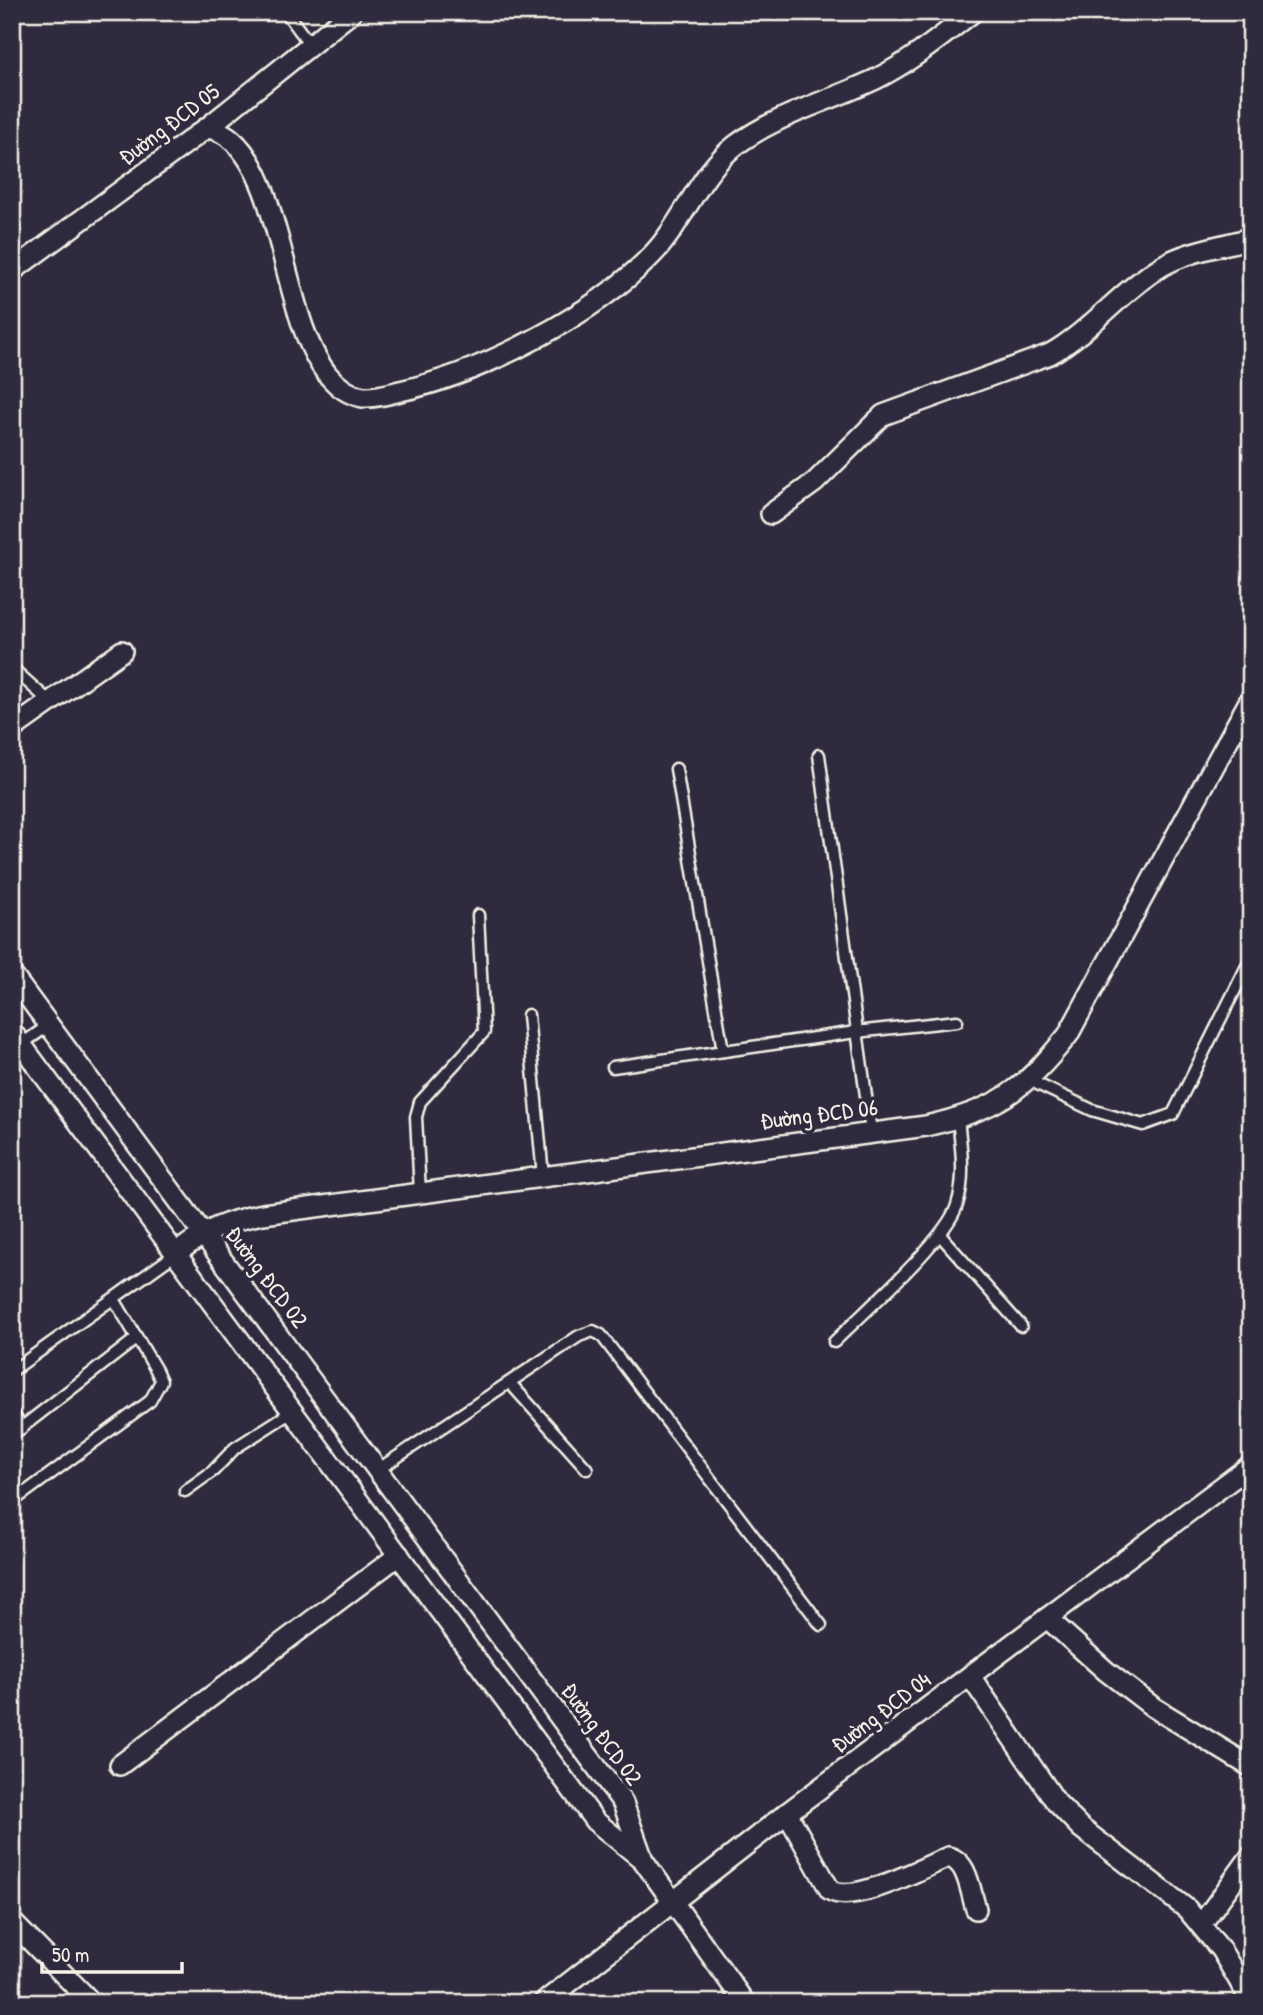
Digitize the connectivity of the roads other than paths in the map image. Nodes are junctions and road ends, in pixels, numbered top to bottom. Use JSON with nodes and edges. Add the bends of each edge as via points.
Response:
{"nodes":[{"id":1,"x":286,"y":12,"type":"edge"},
{"id":2,"x":352,"y":12,"type":"edge"},
{"id":3,"x":973,"y":12,"type":"edge"},
{"id":4,"x":311,"y":46,"type":"junction"},
{"id":5,"x":208,"y":127,"type":"junction"},
{"id":6,"x":1251,"y":238,"type":"edge"},
{"id":7,"x":12,"y":271,"type":"edge"},
{"id":8,"x":771,"y":514,"type":"dead end"},
{"id":9,"x":122,"y":651,"type":"dead end"},
{"id":10,"x":12,"y":668,"type":"edge"},
{"id":11,"x":1251,"y":698,"type":"edge"},
{"id":12,"x":50,"y":702,"type":"junction"},
{"id":13,"x":12,"y":729,"type":"edge"},
{"id":14,"x":819,"y":755,"type":"dead end"},
{"id":15,"x":676,"y":769,"type":"dead end"},
{"id":16,"x":478,"y":915,"type":"dead end"},
{"id":17,"x":1251,"y":958,"type":"edge"},
{"id":18,"x":12,"y":975,"type":"edge"},
{"id":19,"x":528,"y":1015,"type":"dead end"},
{"id":20,"x":957,"y":1021,"type":"dead end"},
{"id":21,"x":49,"y":1025,"type":"junction"},
{"id":22,"x":856,"y":1032,"type":"junction"},
{"id":23,"x":15,"y":1043,"type":"edge"},
{"id":24,"x":723,"y":1051,"type":"junction"},
{"id":25,"x":613,"y":1067,"type":"dead end"},
{"id":26,"x":1029,"y":1080,"type":"junction"},
{"id":27,"x":958,"y":1119,"type":"junction"},
{"id":28,"x":871,"y":1132,"type":"junction"},
{"id":29,"x":543,"y":1176,"type":"junction"},
{"id":30,"x":420,"y":1193,"type":"junction"},
{"id":31,"x":203,"y":1232,"type":"junction"},
{"id":32,"x":940,"y":1234,"type":"junction"},
{"id":33,"x":177,"y":1254,"type":"junction"},
{"id":34,"x":114,"y":1299,"type":"junction"},
{"id":35,"x":1021,"y":1326,"type":"dead end"},
{"id":36,"x":137,"y":1338,"type":"junction"},
{"id":37,"x":834,"y":1342,"type":"dead end"},
{"id":38,"x":12,"y":1371,"type":"edge"},
{"id":39,"x":510,"y":1383,"type":"junction"},
{"id":40,"x":293,"y":1411,"type":"junction"},
{"id":41,"x":12,"y":1412,"type":"edge"},
{"id":42,"x":22,"y":1428,"type":"junction"},
{"id":43,"x":12,"y":1435,"type":"edge"},
{"id":44,"x":1251,"y":1465,"type":"edge"},
{"id":45,"x":379,"y":1469,"type":"junction"},
{"id":46,"x":587,"y":1469,"type":"dead end"},
{"id":47,"x":185,"y":1491,"type":"dead end"},
{"id":48,"x":12,"y":1502,"type":"edge"},
{"id":49,"x":399,"y":1555,"type":"junction"},
{"id":50,"x":1047,"y":1618,"type":"junction"},
{"id":51,"x":821,"y":1625,"type":"dead end"},
{"id":52,"x":970,"y":1676,"type":"junction"},
{"id":53,"x":120,"y":1765,"type":"dead end"},
{"id":54,"x":1251,"y":1767,"type":"edge"},
{"id":55,"x":787,"y":1813,"type":"junction"},
{"id":56,"x":1251,"y":1856,"type":"edge"},
{"id":57,"x":643,"y":1860,"type":"junction"},
{"id":58,"x":671,"y":1901,"type":"junction"},
{"id":59,"x":976,"y":1909,"type":"dead end"},
{"id":60,"x":12,"y":1922,"type":"edge"},
{"id":61,"x":1201,"y":1925,"type":"junction"},
{"id":62,"x":1251,"y":2001,"type":"edge"},
{"id":63,"x":92,"y":2003,"type":"edge"},
{"id":64,"x":543,"y":2003,"type":"edge"},
{"id":65,"x":745,"y":2003,"type":"edge"}],
"edges":[{"from":1,"to":4,"type":"lane"},
{"from":2,"to":4,"type":"street","name":"Đường ĐCD 05"},
{"from":3,"to":5,"type":"street","via":[[891,71],[783,118],[737,145],[704,179],[650,257],[576,313],[477,368],[372,397],[345,391],[326,372],[298,309],[254,172],[231,138]]},
{"from":4,"to":5,"type":"street","name":"Đường ĐCD 05"},
{"from":5,"to":7,"type":"street","name":"Đường ĐCD 05"},
{"from":6,"to":8,"type":"street","via":[[1165,264],[1075,340],[1050,354],[883,415],[815,482]]},
{"from":9,"to":12,"type":"street"},
{"from":10,"to":12,"type":"lane"},
{"from":11,"to":26,"type":"street","name":"Đường ĐCD 06","via":[[1068,1035]]},
{"from":12,"to":13,"type":"street"},
{"from":14,"to":22,"type":"lane"},
{"from":15,"to":24,"type":"lane"},
{"from":16,"to":30,"type":"lane","via":[[484,1032],[420,1102],[416,1117]]},
{"from":17,"to":26,"type":"lane","via":[[1173,1114],[1143,1125],[1092,1110]]},
{"from":18,"to":21,"type":"street","name":"Đường ĐCD 02"},
{"from":19,"to":29,"type":"lane"},
{"from":20,"to":22,"type":"lane"},
{"from":21,"to":23,"type":"lane"},
{"from":21,"to":31,"type":"street","name":"Đường ĐCD 02"},
{"from":22,"to":24,"type":"lane"},
{"from":22,"to":28,"type":"lane"},
{"from":23,"to":33,"type":"street"},
{"from":24,"to":25,"type":"lane"},
{"from":26,"to":27,"type":"street","name":"Đường ĐCD 06"},
{"from":27,"to":28,"type":"street","name":"Đường ĐCD 06"},
{"from":27,"to":32,"type":"lane","via":[[962,1181],[957,1207]]},
{"from":28,"to":29,"type":"street","name":"Đường ĐCD 06"},
{"from":29,"to":30,"type":"street","name":"Đường ĐCD 06"},
{"from":30,"to":31,"type":"street","name":"Đường ĐCD 06","via":[[263,1214]]},
{"from":31,"to":33,"type":"street","name":"Đường ĐCD 06"},
{"from":31,"to":45,"type":"street","name":"Đường ĐCD 02"},
{"from":32,"to":35,"type":"lane"},
{"from":32,"to":37,"type":"lane"},
{"from":33,"to":34,"type":"lane"},
{"from":33,"to":40,"type":"street"},
{"from":34,"to":36,"type":"lane"},
{"from":34,"to":38,"type":"lane"},
{"from":36,"to":42,"type":"lane"},
{"from":36,"to":48,"type":"lane","via":[[161,1381],[158,1392]]},
{"from":39,"to":45,"type":"lane"},
{"from":39,"to":46,"type":"lane"},
{"from":39,"to":51,"type":"lane","via":[[579,1336],[593,1331],[601,1335]]},
{"from":40,"to":47,"type":"lane","via":[[234,1448]]},
{"from":40,"to":49,"type":"street"},
{"from":41,"to":42,"type":"lane"},
{"from":42,"to":43,"type":"lane"},
{"from":44,"to":50,"type":"street","name":"Đường ĐCD 04"},
{"from":45,"to":57,"type":"street","name":"Đường ĐCD 02","via":[[623,1803]]},
{"from":49,"to":53,"type":"street"},
{"from":49,"to":57,"type":"street","via":[[595,1821]]},
{"from":50,"to":52,"type":"street","name":"Đường ĐCD 04"},
{"from":50,"to":54,"type":"street","via":[[1153,1707]]},
{"from":52,"to":55,"type":"street","name":"Đường ĐCD 04"},
{"from":52,"to":61,"type":"street","via":[[1070,1817],[1168,1892]]},
{"from":55,"to":58,"type":"street","name":"Đường ĐCD 04"},
{"from":55,"to":59,"type":"street","via":[[830,1890],[838,1895],[890,1881],[947,1857],[962,1866]]},
{"from":56,"to":61,"type":"street"},
{"from":57,"to":58,"type":"street"},
{"from":58,"to":64,"type":"street","name":"Đường ĐCD 04"},
{"from":58,"to":65,"type":"street"},
{"from":60,"to":63,"type":"street"},
{"from":61,"to":62,"type":"street","via":[[1236,1971]]}]}
